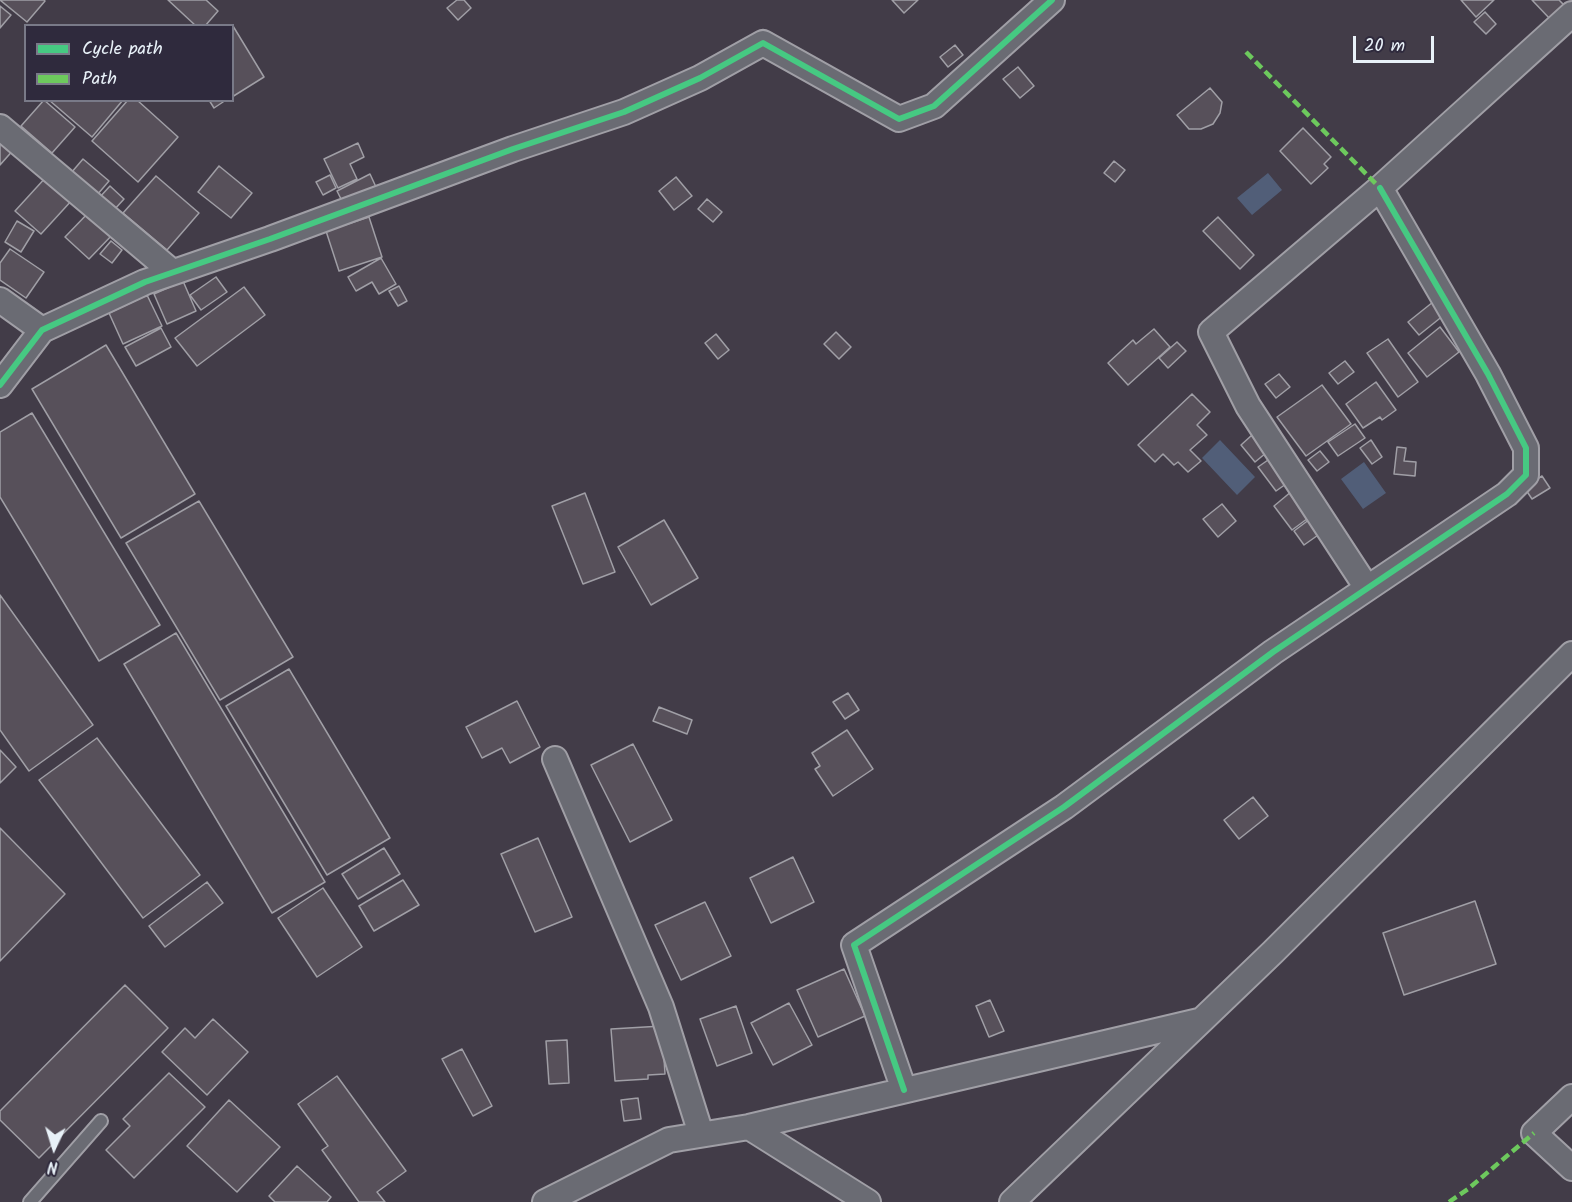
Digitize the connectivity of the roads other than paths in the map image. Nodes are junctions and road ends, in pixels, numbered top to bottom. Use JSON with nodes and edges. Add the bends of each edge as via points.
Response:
{"nodes":[{"id":1,"x":1052,"y":0,"type":"edge"},
{"id":2,"x":1572,"y":14,"type":"edge"},
{"id":3,"x":0,"y":127,"type":"edge"},
{"id":4,"x":1380,"y":188,"type":"junction"},
{"id":5,"x":171,"y":272,"type":"junction"},
{"id":6,"x":0,"y":300,"type":"edge"},
{"id":7,"x":42,"y":330,"type":"junction"},
{"id":8,"x":0,"y":385,"type":"edge"},
{"id":9,"x":1367,"y":588,"type":"junction"},
{"id":10,"x":1572,"y":654,"type":"edge"},
{"id":11,"x":555,"y":759,"type":"dead end"},
{"id":12,"x":1202,"y":1020,"type":"junction"},
{"id":13,"x":904,"y":1090,"type":"junction"},
{"id":14,"x":1572,"y":1097,"type":"edge"},
{"id":15,"x":101,"y":1121,"type":"dead end"},
{"id":16,"x":749,"y":1127,"type":"junction"},
{"id":17,"x":701,"y":1134,"type":"junction"},
{"id":18,"x":1572,"y":1168,"type":"edge"},
{"id":19,"x":30,"y":1202,"type":"edge"},
{"id":20,"x":545,"y":1202,"type":"edge"},
{"id":21,"x":868,"y":1202,"type":"edge"},
{"id":22,"x":1012,"y":1202,"type":"edge"}],
"edges":[{"from":1,"to":5,"type":"street","via":[[934,106],[899,119],[763,43],[700,78],[624,112]]},
{"from":2,"to":4,"type":"street"},
{"from":3,"to":5,"type":"street"},
{"from":4,"to":9,"type":"street","via":[[1521,438],[1526,448],[1526,475],[1507,494]]},
{"from":4,"to":9,"type":"street","via":[[1211,332],[1248,406]]},
{"from":5,"to":7,"type":"street"},
{"from":6,"to":7,"type":"street"},
{"from":7,"to":8,"type":"street"},
{"from":9,"to":13,"type":"street","via":[[1273,652],[1064,807],[854,945]]},
{"from":10,"to":12,"type":"street"},
{"from":11,"to":17,"type":"street","via":[[661,1007]]},
{"from":12,"to":13,"type":"street"},
{"from":12,"to":22,"type":"street"},
{"from":13,"to":16,"type":"street"},
{"from":14,"to":18,"type":"street","via":[[1534,1132]]},
{"from":15,"to":19,"type":"lane"},
{"from":16,"to":17,"type":"street"},
{"from":16,"to":21,"type":"street"},
{"from":17,"to":20,"type":"street","via":[[669,1140]]}]}
